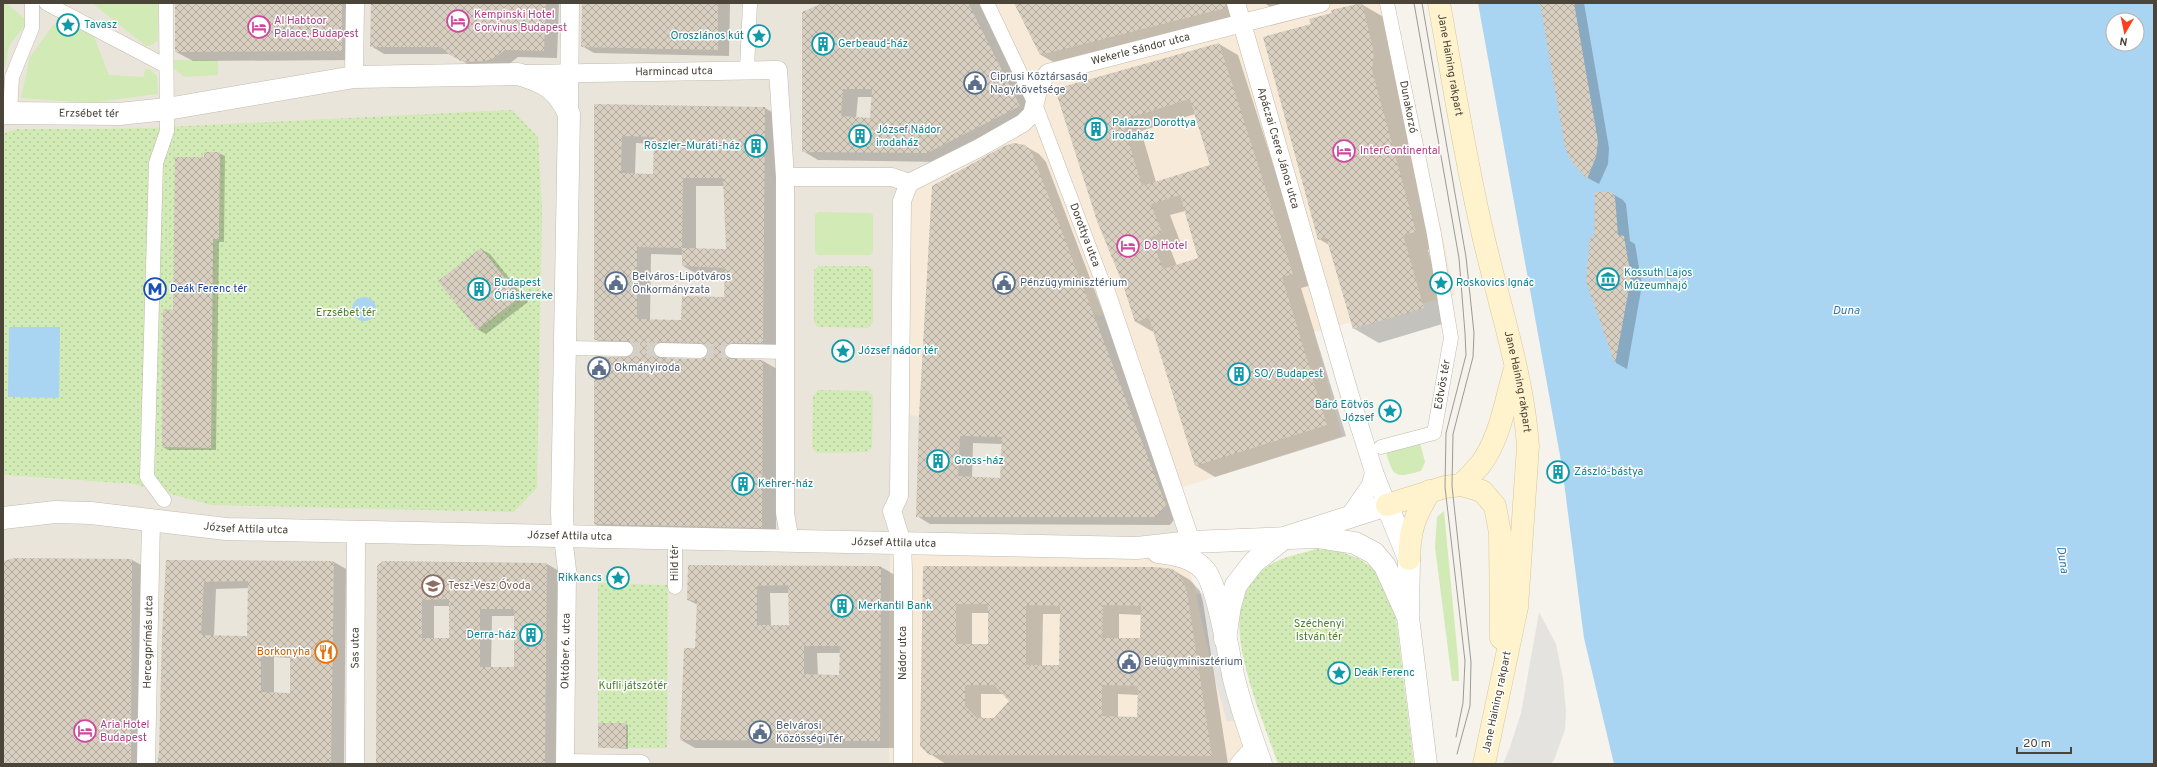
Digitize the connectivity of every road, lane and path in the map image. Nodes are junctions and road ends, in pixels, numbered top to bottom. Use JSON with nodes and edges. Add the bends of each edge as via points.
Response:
{"nodes":[{"id":1,"x":32,"y":3,"type":"edge"},
{"id":2,"x":46,"y":3,"type":"edge"},
{"id":3,"x":166,"y":3,"type":"edge"},
{"id":4,"x":355,"y":3,"type":"edge"},
{"id":5,"x":570,"y":3,"type":"edge"},
{"id":6,"x":750,"y":3,"type":"edge"},
{"id":7,"x":988,"y":3,"type":"edge"},
{"id":8,"x":1236,"y":3,"type":"edge"},
{"id":9,"x":1321,"y":3,"type":"edge"},
{"id":10,"x":1387,"y":3,"type":"edge"},
{"id":11,"x":1439,"y":3,"type":"edge"},
{"id":12,"x":1241,"y":22,"type":"junction"},
{"id":13,"x":166,"y":66,"type":"junction"},
{"id":14,"x":748,"y":69,"type":"junction"},
{"id":15,"x":518,"y":74,"type":"junction"},
{"id":16,"x":570,"y":74,"type":"junction"},
{"id":17,"x":354,"y":76,"type":"junction"},
{"id":18,"x":1034,"y":104,"type":"junction"},
{"id":19,"x":167,"y":109,"type":"junction"},
{"id":20,"x":5,"y":111,"type":"edge"},
{"id":21,"x":569,"y":114,"type":"junction"},
{"id":22,"x":785,"y":177,"type":"junction"},
{"id":23,"x":909,"y":183,"type":"junction"},
{"id":24,"x":1441,"y":283,"type":"joint"},
{"id":25,"x":1104,"y":286,"type":"joint"},
{"id":26,"x":564,"y":348,"type":"junction"},
{"id":27,"x":626,"y":349,"type":"tunnel mouth"},
{"id":28,"x":661,"y":350,"type":"tunnel mouth"},
{"id":29,"x":700,"y":350,"type":"tunnel mouth"},
{"id":30,"x":732,"y":351,"type":"tunnel mouth"},
{"id":31,"x":786,"y":352,"type":"junction"},
{"id":32,"x":1515,"y":367,"type":"junction"},
{"id":33,"x":1381,"y":448,"type":"dead end"},
{"id":34,"x":1374,"y":472,"type":"junction"},
{"id":35,"x":1461,"y":486,"type":"junction"},
{"id":36,"x":1430,"y":491,"type":"junction"},
{"id":37,"x":164,"y":500,"type":"dead end"},
{"id":38,"x":1387,"y":505,"type":"junction"},
{"id":39,"x":3,"y":518,"type":"edge"},
{"id":40,"x":1348,"y":518,"type":"junction"},
{"id":41,"x":151,"y":520,"type":"junction"},
{"id":42,"x":356,"y":533,"type":"junction"},
{"id":43,"x":564,"y":537,"type":"junction"},
{"id":44,"x":1284,"y":538,"type":"junction"},
{"id":45,"x":675,"y":539,"type":"junction"},
{"id":46,"x":790,"y":541,"type":"junction"},
{"id":47,"x":1190,"y":542,"type":"junction"},
{"id":48,"x":902,"y":543,"type":"junction"},
{"id":49,"x":1137,"y":548,"type":"junction"},
{"id":50,"x":1409,"y":559,"type":"junction"},
{"id":51,"x":675,"y":586,"type":"dead end"},
{"id":52,"x":1408,"y":617,"type":"junction"},
{"id":53,"x":1225,"y":639,"type":"junction"},
{"id":54,"x":1503,"y":678,"type":"junction"},
{"id":55,"x":1258,"y":755,"type":"edge"},
{"id":56,"x":565,"y":763,"type":"edge"},
{"id":57,"x":146,"y":764,"type":"edge"},
{"id":58,"x":355,"y":764,"type":"edge"},
{"id":59,"x":641,"y":764,"type":"edge"},
{"id":60,"x":903,"y":764,"type":"edge"},
{"id":61,"x":1239,"y":764,"type":"edge"},
{"id":62,"x":1426,"y":764,"type":"edge"},
{"id":63,"x":1484,"y":764,"type":"edge"}],
"edges":[{"from":1,"to":20,"type":"street","via":[[32,28],[12,77]]},
{"from":2,"to":13,"type":"street"},
{"from":3,"to":13,"type":"street"},
{"from":4,"to":17,"type":"street"},
{"from":5,"to":16,"type":"street"},
{"from":6,"to":14,"type":"street"},
{"from":7,"to":18,"type":"street","name":"Dorottya utca"},
{"from":8,"to":12,"type":"street","name":"Apáczai Csere János utca"},
{"from":9,"to":12,"type":"street","name":"Wekerle Sándor utca"},
{"from":10,"to":24,"type":"street","name":"Dunakorzó","via":[[1434,234]]},
{"from":11,"to":32,"type":"main road","name":"Jane Haining rakpart","via":[[1477,211]]},
{"from":12,"to":18,"type":"street","name":"Wekerle Sándor utca","via":[[1048,73],[1040,82]]},
{"from":12,"to":34,"type":"street","name":"Apáczai Csere János utca"},
{"from":13,"to":19,"type":"street"},
{"from":14,"to":16,"type":"street","name":"Harmincad utca"},
{"from":14,"to":22,"type":"street","name":"Harmincad utca","via":[[778,70]]},
{"from":15,"to":16,"type":"street","name":"Erzsébet tér"},
{"from":15,"to":17,"type":"street","name":"Erzsébet tér"},
{"from":15,"to":21,"type":"street","name":"Erzsébet tér","via":[[549,86],[562,99]]},
{"from":16,"to":21,"type":"street","name":"Erzsébet tér"},
{"from":17,"to":19,"type":"street","name":"Erzsébet tér"},
{"from":18,"to":23,"type":"street","name":"Wekerle Sándor utca","via":[[1032,114],[1023,123]]},
{"from":18,"to":25,"type":"street","name":"Dorottya utca"},
{"from":19,"to":20,"type":"street","name":"Erzsébet tér","via":[[119,114]]},
{"from":19,"to":37,"type":"street","via":[[167,132],[156,164],[147,476]]},
{"from":21,"to":26,"type":"street","name":"Erzsébet tér"},
{"from":22,"to":23,"type":"street","via":[[892,177]]},
{"from":22,"to":31,"type":"street"},
{"from":23,"to":48,"type":"street","via":[[902,201],[899,496],[892,511]]},
{"from":24,"to":33,"type":"street","name":"Eötvös tér","via":[[1451,338],[1434,433]]},
{"from":25,"to":47,"type":"street","name":"Dorottya utca"},
{"from":26,"to":27,"type":"street"},
{"from":26,"to":43,"type":"street","name":"Erzsébet tér"},
{"from":28,"to":29,"type":"street"},
{"from":30,"to":31,"type":"street"},
{"from":31,"to":46,"type":"street","via":[[785,513]]},
{"from":32,"to":35,"type":"main road","via":[[1498,429],[1490,448]]},
{"from":32,"to":54,"type":"main road","name":"Jane Haining rakpart","via":[[1526,421],[1528,446],[1517,607]]},
{"from":34,"to":38,"type":"street"},
{"from":34,"to":40,"type":"street","via":[[1367,492]]},
{"from":35,"to":36,"type":"main road"},
{"from":35,"to":54,"type":"main road","via":[[1482,491],[1495,506],[1500,533]]},
{"from":36,"to":38,"type":"main road"},
{"from":36,"to":50,"type":"main road","via":[[1413,521],[1409,536]]},
{"from":38,"to":40,"type":"street"},
{"from":38,"to":50,"type":"street"},
{"from":39,"to":41,"type":"street","name":"József Attila utca","via":[[55,512]]},
{"from":40,"to":44,"type":"street"},
{"from":41,"to":42,"type":"street","name":"József Attila utca","via":[[226,530]]},
{"from":41,"to":57,"type":"street","name":"Hercegprímás utca"},
{"from":42,"to":43,"type":"street","name":"József Attila utca"},
{"from":42,"to":58,"type":"street","name":"Sas utca"},
{"from":43,"to":45,"type":"street","name":"József Attila utca"},
{"from":43,"to":56,"type":"street","name":"Október 6. utca","via":[[567,570]]},
{"from":44,"to":47,"type":"street"},
{"from":44,"to":52,"type":"street","via":[[1317,538],[1355,543],[1374,553],[1385,566]]},
{"from":44,"to":53,"type":"street","via":[[1254,562],[1236,585]]},
{"from":45,"to":46,"type":"street","name":"József Attila utca"},
{"from":45,"to":51,"type":"street","name":"Hild tér"},
{"from":46,"to":48,"type":"street","name":"József Attila utca"},
{"from":47,"to":49,"type":"street"},
{"from":48,"to":49,"type":"street","name":"József Attila utca"},
{"from":48,"to":60,"type":"street","name":"Nádor utca"},
{"from":49,"to":53,"type":"street","via":[[1178,555],[1199,564],[1207,572]]},
{"from":50,"to":52,"type":"street"},
{"from":52,"to":62,"type":"street"},
{"from":53,"to":55,"type":"street"},
{"from":54,"to":63,"type":"main road","name":"Jane Haining rakpart"},
{"from":55,"to":61,"type":"street"},
{"from":56,"to":59,"type":"street"}]}
